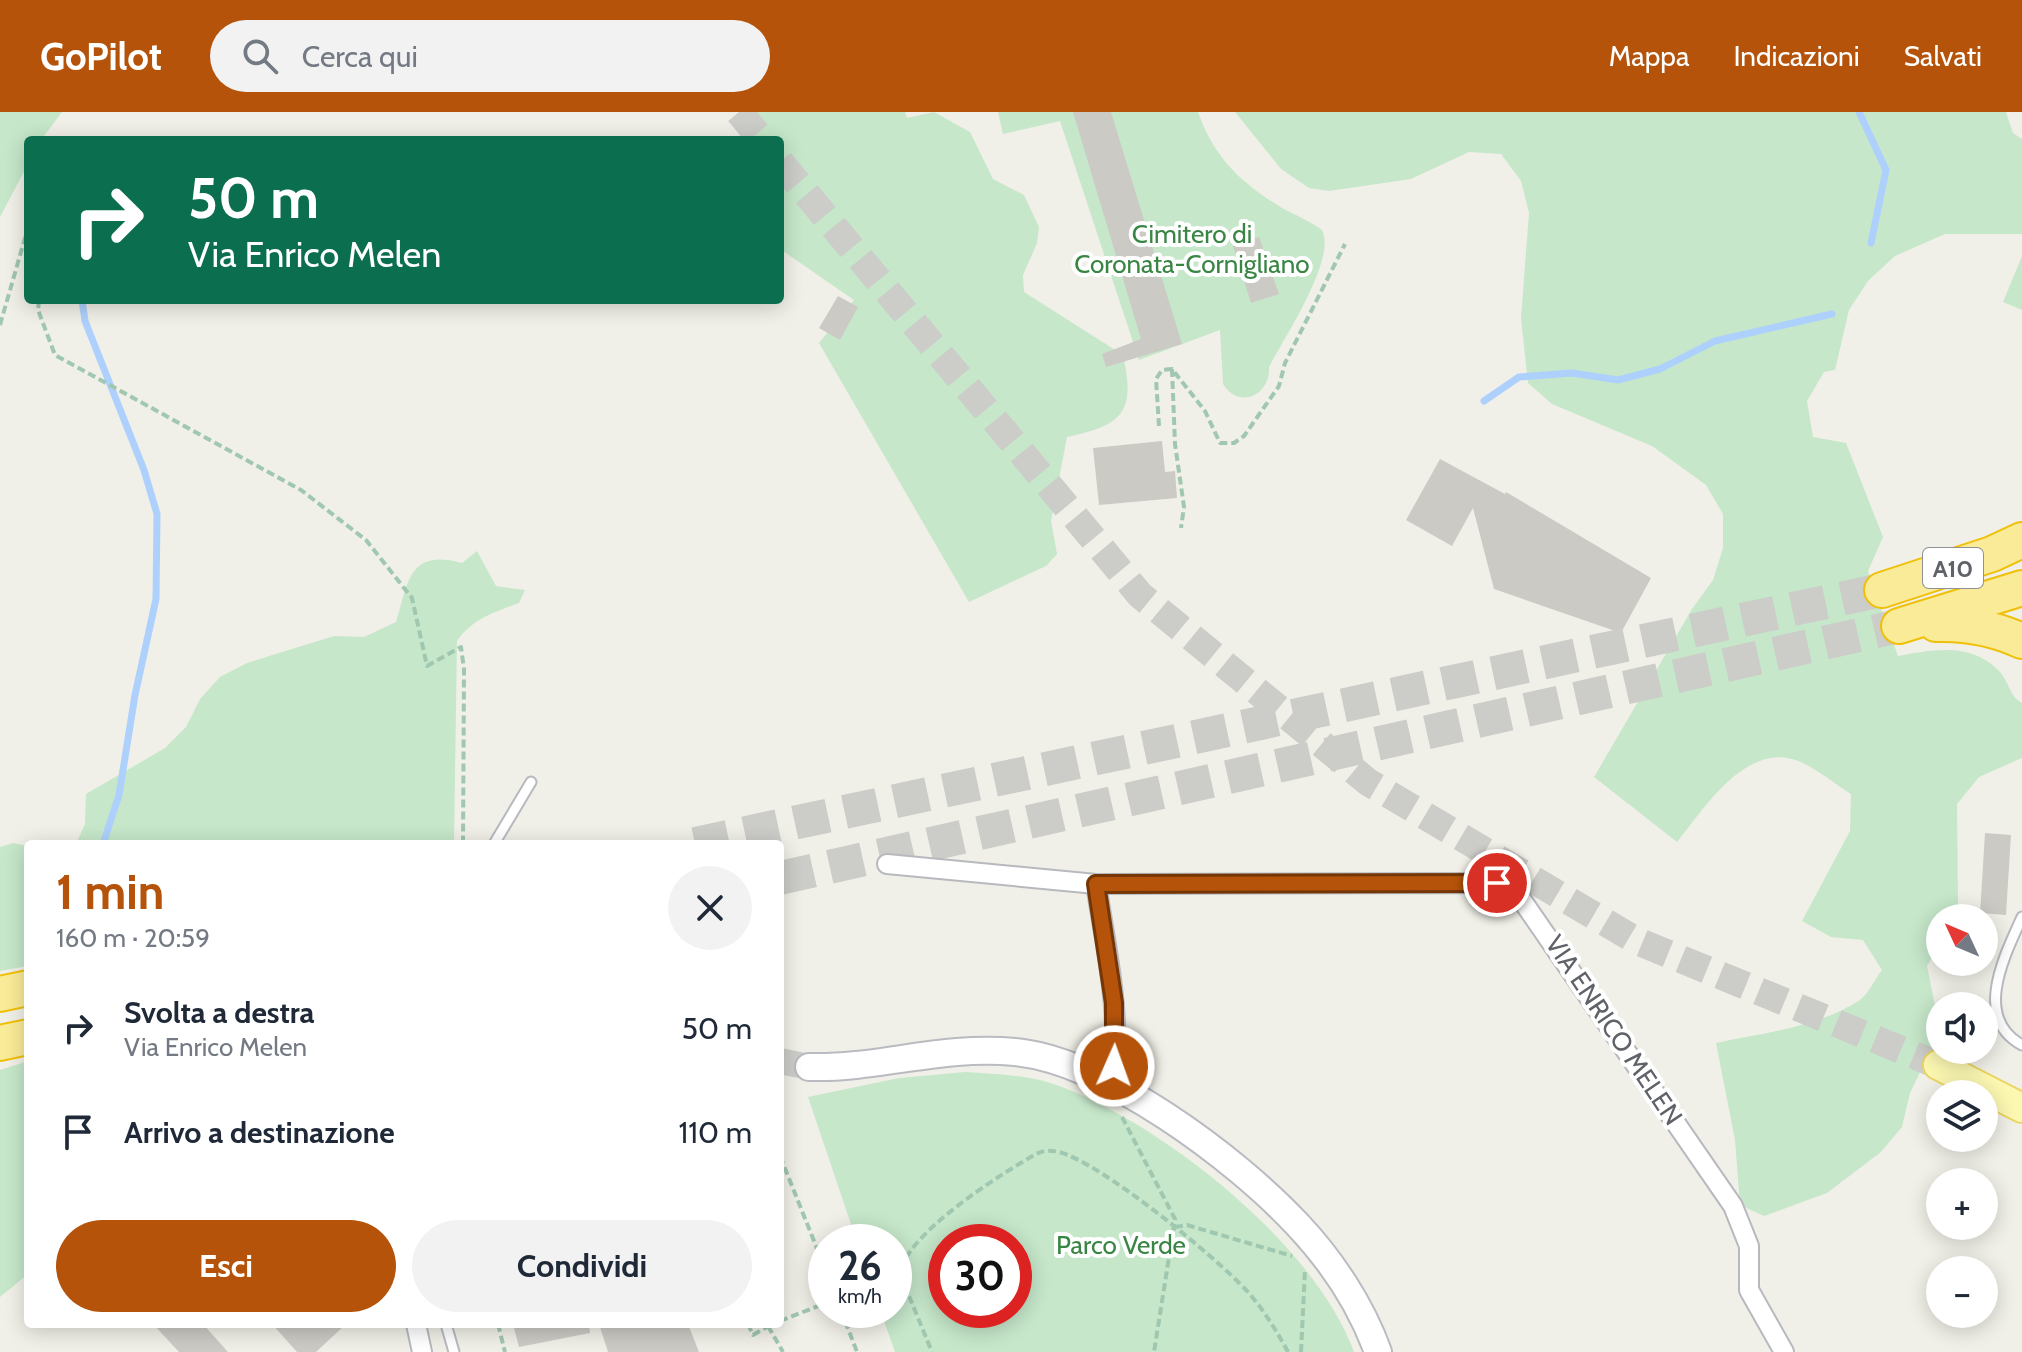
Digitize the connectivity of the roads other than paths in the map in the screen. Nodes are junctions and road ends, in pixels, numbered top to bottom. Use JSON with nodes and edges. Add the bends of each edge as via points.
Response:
{"nodes":[{"id":1,"x":2022,"y":540,"type":"edge"},
{"id":2,"x":2022,"y":588,"type":"edge"},
{"id":3,"x":1882,"y":590,"type":"tunnel mouth"},
{"id":4,"x":2022,"y":641,"type":"edge"},
{"id":5,"x":531,"y":782,"type":"dead end"},
{"id":6,"x":496,"y":840,"type":"edge"},
{"id":7,"x":887,"y":864,"type":"dead end"},
{"id":8,"x":1096,"y":884,"type":"junction"},
{"id":9,"x":2022,"y":917,"type":"edge"},
{"id":10,"x":24,"y":989,"type":"edge"},
{"id":11,"x":0,"y":994,"type":"edge"},
{"id":12,"x":24,"y":1038,"type":"edge"},
{"id":13,"x":0,"y":1043,"type":"edge"},
{"id":14,"x":2022,"y":1045,"type":"edge"},
{"id":15,"x":1938,"y":1065,"type":"tunnel mouth"},
{"id":16,"x":809,"y":1067,"type":"tunnel mouth"},
{"id":17,"x":1111,"y":1084,"type":"junction"},
{"id":18,"x":2022,"y":1108,"type":"edge"},
{"id":19,"x":417,"y":1328,"type":"edge"},
{"id":20,"x":447,"y":1328,"type":"edge"},
{"id":21,"x":422,"y":1352,"type":"edge"},
{"id":22,"x":454,"y":1352,"type":"edge"},
{"id":23,"x":1378,"y":1352,"type":"edge"},
{"id":24,"x":1784,"y":1352,"type":"edge"}],
"edges":[{"from":1,"to":3,"type":"highway","number":"A10"},
{"from":2,"to":4,"type":"highway","number":"A10","via":[[1899,626],[1960,623]]},
{"from":5,"to":6,"type":"lane"},
{"from":7,"to":8,"type":"street","name":"VIA ENRICO MELEN"},
{"from":8,"to":17,"type":"street","via":[[1114,1003],[1117,1044]]},
{"from":8,"to":24,"type":"street","name":"VIA ENRICO MELEN","via":[[1497,883],[1517,893],[1733,1206],[1749,1246],[1749,1290]]},
{"from":9,"to":14,"type":"lane","via":[[2002,962],[1995,1008],[2011,1039]]},
{"from":10,"to":11,"type":"highway"},
{"from":12,"to":13,"type":"highway"},
{"from":15,"to":18,"type":"main road"},
{"from":16,"to":17,"type":"street","via":[[967,1050],[1016,1052],[1073,1066]]},
{"from":17,"to":23,"type":"street","via":[[1174,1123],[1278,1205],[1314,1262],[1352,1297]]},
{"from":19,"to":21,"type":"street"},
{"from":20,"to":22,"type":"lane"}]}
